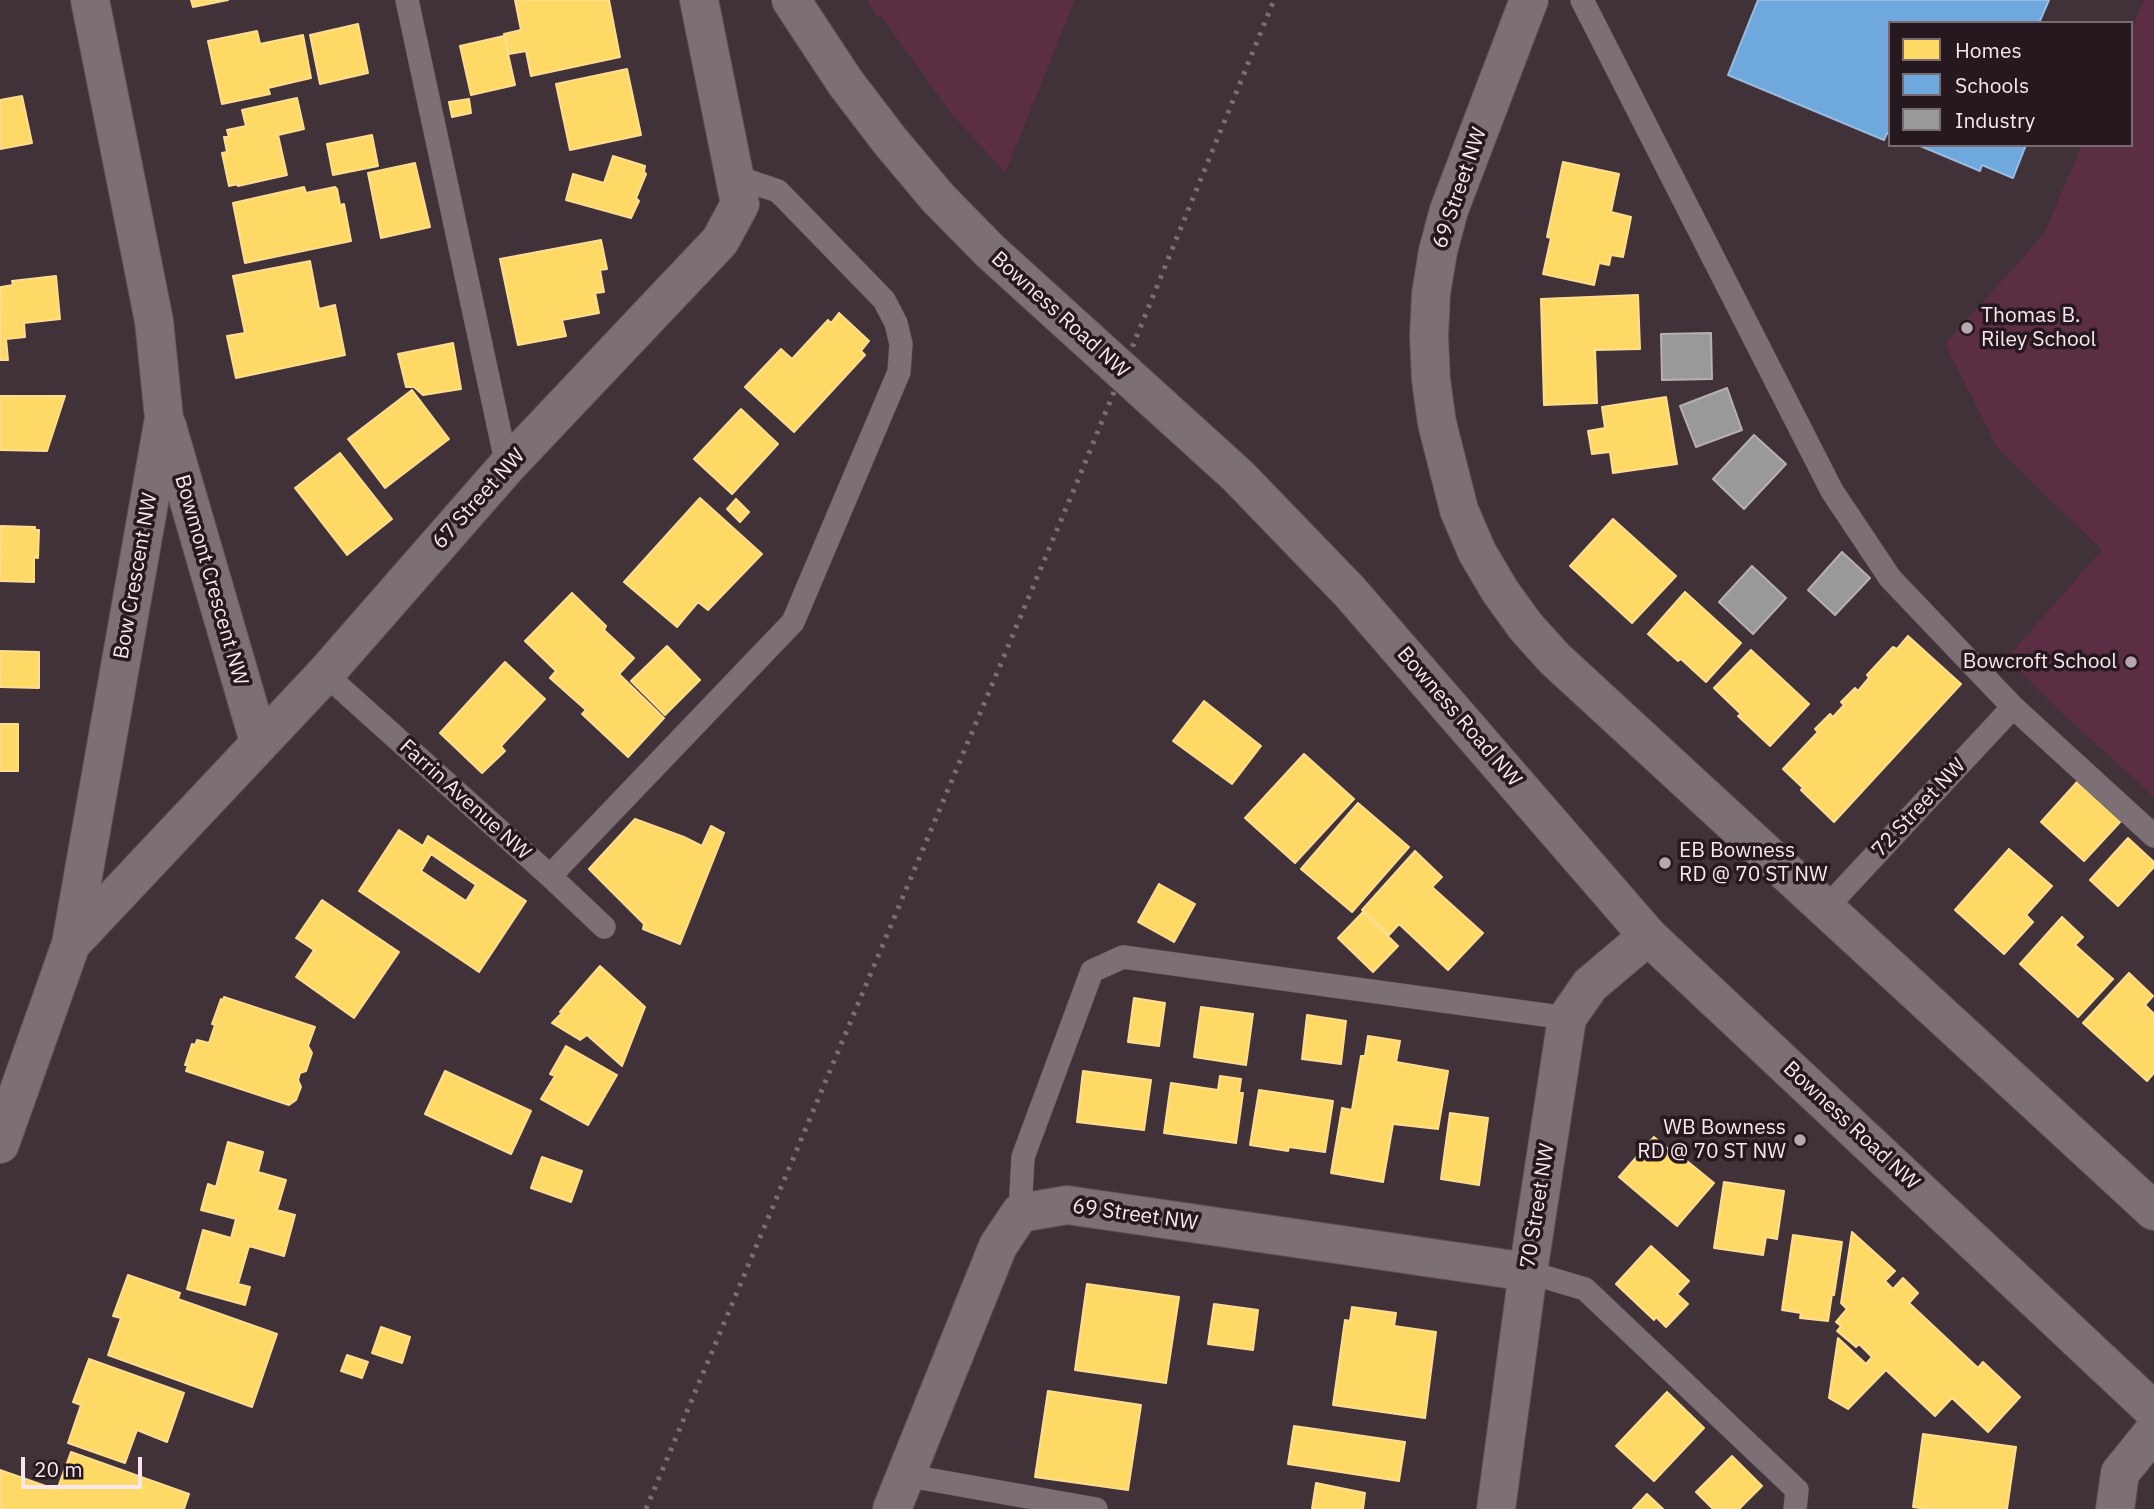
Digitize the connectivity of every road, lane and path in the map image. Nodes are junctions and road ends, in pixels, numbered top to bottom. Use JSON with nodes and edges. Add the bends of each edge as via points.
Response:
{"nodes":[{"id":1,"x":90,"y":0,"type":"edge"},
{"id":2,"x":407,"y":0,"type":"edge"},
{"id":3,"x":699,"y":0,"type":"edge"},
{"id":4,"x":791,"y":0,"type":"edge"},
{"id":5,"x":1529,"y":0,"type":"edge"},
{"id":6,"x":1582,"y":0,"type":"edge"},
{"id":7,"x":736,"y":177,"type":"junction"},
{"id":8,"x":164,"y":418,"type":"junction"},
{"id":9,"x":507,"y":466,"type":"junction"},
{"id":10,"x":325,"y":674,"type":"junction"},
{"id":11,"x":2013,"y":707,"type":"junction"},
{"id":12,"x":259,"y":742,"type":"junction"},
{"id":13,"x":2154,"y":836,"type":"edge"},
{"id":14,"x":550,"y":876,"type":"junction"},
{"id":15,"x":1826,"y":908,"type":"junction"},
{"id":16,"x":604,"y":928,"type":"dead end"},
{"id":17,"x":1648,"y":936,"type":"junction"},
{"id":18,"x":71,"y":944,"type":"junction"},
{"id":19,"x":1567,"y":1018,"type":"junction"},
{"id":20,"x":0,"y":1144,"type":"edge"},
{"id":21,"x":2154,"y":1212,"type":"edge"},
{"id":22,"x":1020,"y":1213,"type":"junction"},
{"id":23,"x":1528,"y":1272,"type":"junction"},
{"id":24,"x":2154,"y":1411,"type":"edge"},
{"id":25,"x":2154,"y":1431,"type":"edge"},
{"id":26,"x":898,"y":1492,"type":"edge"},
{"id":27,"x":1096,"y":1509,"type":"edge"},
{"id":28,"x":1496,"y":1509,"type":"edge"},
{"id":29,"x":1795,"y":1509,"type":"edge"},
{"id":30,"x":2115,"y":1509,"type":"edge"}],
"edges":[{"from":1,"to":8,"type":"street","name":"Bow Crescent NW","via":[[154,321]]},
{"from":2,"to":9,"type":"lane"},
{"from":3,"to":7,"type":"street","name":"67 Street NW"},
{"from":4,"to":17,"type":"street","name":"Bowness Road NW","via":[[845,82],[938,198],[990,251],[1238,476],[1350,592]]},
{"from":5,"to":15,"type":"street","name":"69 Street NW","via":[[1449,210],[1431,294],[1430,369],[1437,423],[1460,510],[1500,592],[1555,659]]},
{"from":6,"to":11,"type":"lane","via":[[1832,491],[1890,578]]},
{"from":7,"to":9,"type":"street","name":"67 Street NW","via":[[740,204],[720,241]]},
{"from":7,"to":14,"type":"lane","via":[[778,191],[884,300],[901,344],[899,372],[793,622]]},
{"from":8,"to":12,"type":"street","name":"Bowmont Crescent NW"},
{"from":8,"to":18,"type":"street","name":"Bow Crescent NW"},
{"from":9,"to":10,"type":"street","name":"67 Street NW"},
{"from":10,"to":12,"type":"street","name":"67 Street NW"},
{"from":10,"to":14,"type":"lane","name":"Farrin Avenue NW"},
{"from":11,"to":13,"type":"lane"},
{"from":11,"to":15,"type":"lane","name":"72 Street NW"},
{"from":12,"to":18,"type":"street","name":"67 Street NW"},
{"from":14,"to":16,"type":"lane","name":"Farrin Avenue NW"},
{"from":15,"to":21,"type":"street"},
{"from":17,"to":19,"type":"street","name":"70 Street NW","via":[[1590,985]]},
{"from":17,"to":24,"type":"street","name":"Bowness Road NW"},
{"from":18,"to":20,"type":"street","name":"Bow Crescent NW"},
{"from":19,"to":22,"type":"lane","via":[[1123,957],[1091,971],[1023,1157]]},
{"from":19,"to":23,"type":"street","name":"70 Street NW"},
{"from":22,"to":23,"type":"street","name":"69 Street NW","via":[[1067,1205]]},
{"from":22,"to":26,"type":"street","via":[[998,1247]]},
{"from":23,"to":28,"type":"street","name":"70 Street NW"},
{"from":23,"to":29,"type":"lane","via":[[1585,1289],[1797,1490]]},
{"from":25,"to":30,"type":"street","via":[[2120,1474]]},
{"from":26,"to":27,"type":"lane"}]}
